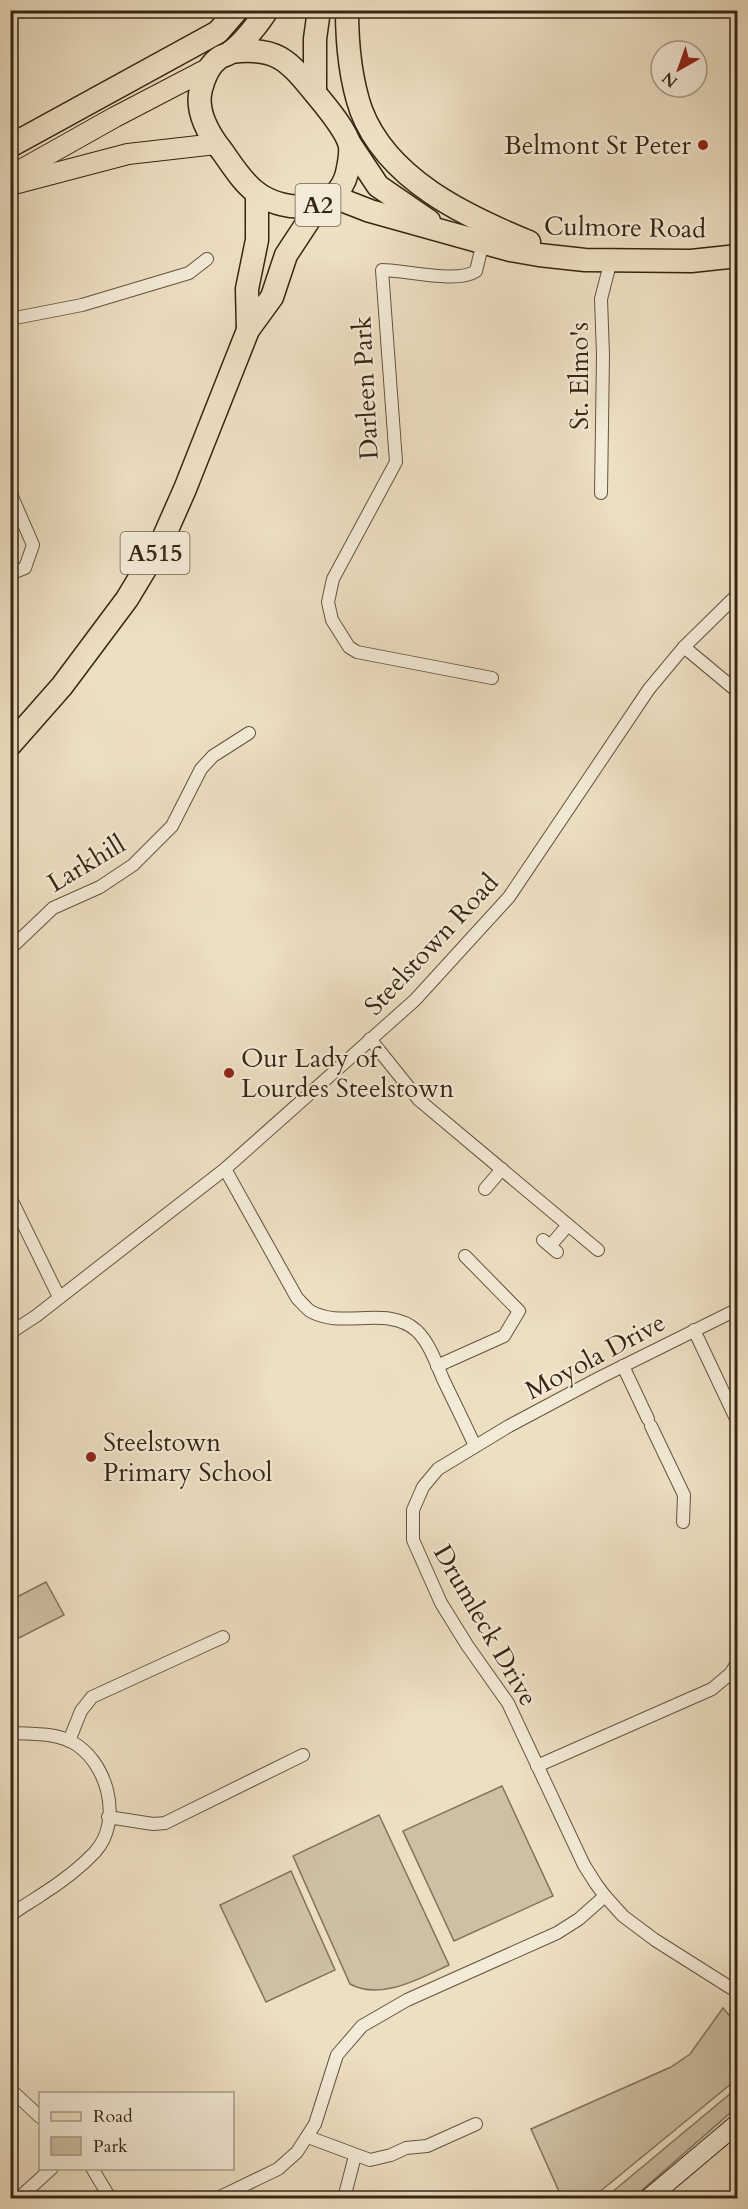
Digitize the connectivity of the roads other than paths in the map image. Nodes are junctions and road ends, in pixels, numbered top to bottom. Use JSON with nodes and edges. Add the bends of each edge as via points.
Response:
{"nodes":[{"id":1,"x":237,"y":10,"type":"edge"},
{"id":2,"x":267,"y":10,"type":"edge"},
{"id":3,"x":319,"y":10,"type":"edge"},
{"id":4,"x":347,"y":10,"type":"edge"},
{"id":5,"x":231,"y":52,"type":"junction"},
{"id":6,"x":209,"y":68,"type":"junction"},
{"id":7,"x":315,"y":92,"type":"junction"},
{"id":8,"x":216,"y":144,"type":"junction"},
{"id":9,"x":350,"y":144,"type":"junction"},
{"id":10,"x":10,"y":146,"type":"edge"},
{"id":11,"x":10,"y":176,"type":"edge"},
{"id":12,"x":10,"y":185,"type":"edge"},
{"id":13,"x":257,"y":193,"type":"junction"},
{"id":14,"x":329,"y":200,"type":"junction"},
{"id":15,"x":442,"y":230,"type":"junction"},
{"id":16,"x":483,"y":242,"type":"junction"},
{"id":17,"x":738,"y":256,"type":"edge"},
{"id":18,"x":207,"y":259,"type":"dead end"},
{"id":19,"x":569,"y":259,"type":"junction"},
{"id":20,"x":611,"y":260,"type":"junction"},
{"id":21,"x":10,"y":319,"type":"edge"},
{"id":22,"x":248,"y":330,"type":"junction"},
{"id":23,"x":10,"y":492,"type":"edge"},
{"id":24,"x":601,"y":493,"type":"dead end"},
{"id":25,"x":10,"y":574,"type":"edge"},
{"id":26,"x":738,"y":594,"type":"edge"},
{"id":27,"x":684,"y":647,"type":"junction"},
{"id":28,"x":492,"y":678,"type":"dead end"},
{"id":29,"x":738,"y":692,"type":"edge"},
{"id":30,"x":249,"y":733,"type":"dead end"},
{"id":31,"x":10,"y":745,"type":"edge"},
{"id":32,"x":10,"y":949,"type":"edge"},
{"id":33,"x":370,"y":1039,"type":"junction"},
{"id":34,"x":225,"y":1169,"type":"junction"},
{"id":35,"x":502,"y":1169,"type":"junction"},
{"id":36,"x":485,"y":1189,"type":"dead end"},
{"id":37,"x":10,"y":1197,"type":"edge"},
{"id":38,"x":568,"y":1225,"type":"junction"},
{"id":39,"x":550,"y":1246,"type":"dead end"},
{"id":40,"x":598,"y":1250,"type":"dead end"},
{"id":41,"x":465,"y":1256,"type":"dead end"},
{"id":42,"x":59,"y":1297,"type":"junction"},
{"id":43,"x":738,"y":1309,"type":"edge"},
{"id":44,"x":694,"y":1330,"type":"junction"},
{"id":45,"x":10,"y":1333,"type":"edge"},
{"id":46,"x":437,"y":1366,"type":"junction"},
{"id":47,"x":623,"y":1366,"type":"junction"},
{"id":48,"x":738,"y":1423,"type":"edge"},
{"id":49,"x":475,"y":1446,"type":"junction"},
{"id":50,"x":682,"y":1522,"type":"dead end"},
{"id":51,"x":224,"y":1637,"type":"dead end"},
{"id":52,"x":738,"y":1661,"type":"edge"},
{"id":53,"x":13,"y":1734,"type":"edge"},
{"id":54,"x":69,"y":1741,"type":"junction"},
{"id":55,"x":303,"y":1755,"type":"dead end"},
{"id":56,"x":537,"y":1766,"type":"junction"},
{"id":57,"x":108,"y":1817,"type":"junction"},
{"id":58,"x":604,"y":1896,"type":"junction"},
{"id":59,"x":10,"y":1916,"type":"edge"},
{"id":60,"x":738,"y":1989,"type":"edge"},
{"id":61,"x":10,"y":2089,"type":"edge"},
{"id":62,"x":39,"y":2115,"type":"edge"},
{"id":63,"x":476,"y":2124,"type":"dead end"},
{"id":64,"x":737,"y":2125,"type":"edge"},
{"id":65,"x":308,"y":2137,"type":"junction"},
{"id":66,"x":355,"y":2156,"type":"junction"},
{"id":67,"x":51,"y":2170,"type":"edge"},
{"id":68,"x":93,"y":2170,"type":"edge"},
{"id":69,"x":19,"y":2199,"type":"edge"},
{"id":70,"x":110,"y":2199,"type":"edge"},
{"id":71,"x":218,"y":2199,"type":"edge"},
{"id":72,"x":344,"y":2199,"type":"edge"},
{"id":73,"x":649,"y":2199,"type":"edge"}],
"edges":[{"from":1,"to":10,"type":"highway","via":[[218,32]]},
{"from":2,"to":5,"type":"highway"},
{"from":3,"to":7,"type":"highway"},
{"from":4,"to":19,"type":"highway","via":[[353,81],[362,111],[383,148],[427,190],[449,204]]},
{"from":5,"to":6,"type":"highway"},
{"from":5,"to":7,"type":"highway","number":"A2","via":[[250,49],[284,58]]},
{"from":6,"to":8,"type":"highway","number":"A2","via":[[200,91],[200,106]]},
{"from":6,"to":11,"type":"main road"},
{"from":7,"to":9,"type":"highway","number":"A2"},
{"from":8,"to":12,"type":"main road","via":[[128,154]]},
{"from":8,"to":13,"type":"highway","number":"A2"},
{"from":9,"to":14,"type":"highway","number":"A2","via":[[345,181]]},
{"from":9,"to":15,"type":"highway","name":"Culmore Road","number":"A2","via":[[378,186]]},
{"from":13,"to":14,"type":"highway","number":"A2","via":[[286,206],[303,207]]},
{"from":13,"to":22,"type":"highway","number":"A515","via":[[257,240],[247,290]]},
{"from":14,"to":15,"type":"highway","name":"Culmore Road","number":"A2"},
{"from":14,"to":22,"type":"highway","number":"A515","via":[[311,217],[286,255],[272,297]]},
{"from":15,"to":16,"type":"highway","name":"Culmore Road","number":"A2"},
{"from":16,"to":19,"type":"highway","name":"Culmore Road","number":"A2"},
{"from":16,"to":28,"type":"street","name":"Darleen Park","via":[[476,272],[470,276],[382,270],[396,462],[333,579],[328,602],[332,620],[349,647],[357,652]]},
{"from":17,"to":20,"type":"highway","name":"Culmore Road","number":"A2","via":[[691,261]]},
{"from":18,"to":21,"type":"street","via":[[189,273],[82,305]]},
{"from":19,"to":20,"type":"highway","name":"Culmore Road","number":"A2"},
{"from":20,"to":24,"type":"street","name":"St. Elmo's","via":[[601,299]]},
{"from":22,"to":31,"type":"highway","number":"A515","via":[[162,541],[127,599],[62,686]]},
{"from":23,"to":25,"type":"street","via":[[33,545],[25,568]]},
{"from":26,"to":27,"type":"street","name":"Steelstown Road"},
{"from":27,"to":29,"type":"street"},
{"from":27,"to":33,"type":"street","name":"Steelstown Road","via":[[642,699],[509,897],[416,1000]]},
{"from":30,"to":32,"type":"street","name":"Larkhill","via":[[213,756],[201,769],[172,826],[133,865],[100,887],[53,908]]},
{"from":33,"to":34,"type":"street","name":"Steelstown Road"},
{"from":33,"to":35,"type":"street","via":[[419,1100]]},
{"from":34,"to":42,"type":"street","name":"Steelstown Road"},
{"from":34,"to":46,"type":"street","via":[[282,1273],[310,1311],[404,1322],[430,1349]]},
{"from":35,"to":36,"type":"street"},
{"from":35,"to":38,"type":"street"},
{"from":37,"to":42,"type":"street"},
{"from":38,"to":39,"type":"street"},
{"from":38,"to":40,"type":"street"},
{"from":41,"to":46,"type":"street","via":[[519,1311],[504,1336]]},
{"from":42,"to":45,"type":"street","name":"Steelstown Road"},
{"from":43,"to":44,"type":"street","name":"Moyola Drive"},
{"from":44,"to":47,"type":"street","name":"Moyola Drive"},
{"from":44,"to":48,"type":"street"},
{"from":46,"to":49,"type":"street"},
{"from":47,"to":49,"type":"street","name":"Moyola Drive"},
{"from":47,"to":50,"type":"street","via":[[684,1495]]},
{"from":49,"to":56,"type":"street","name":"Drumleck Drive","via":[[438,1469],[423,1487],[413,1510],[413,1540],[441,1603],[508,1703]]},
{"from":51,"to":54,"type":"street","via":[[92,1697],[81,1711]]},
{"from":52,"to":56,"type":"street","via":[[731,1673],[712,1689]]},
{"from":53,"to":54,"type":"street","via":[[46,1735]]},
{"from":54,"to":57,"type":"street","via":[[87,1753],[100,1770],[108,1797]]},
{"from":55,"to":57,"type":"street","via":[[165,1823]]},
{"from":56,"to":58,"type":"street","name":"Drumleck Drive","via":[[584,1865]]},
{"from":57,"to":59,"type":"street","via":[[105,1836],[96,1851],[74,1872]]},
{"from":58,"to":60,"type":"street","name":"Drumleck Drive","via":[[655,1940]]},
{"from":58,"to":65,"type":"street","via":[[557,1933],[407,2000],[362,2026],[337,2055]]},
{"from":61,"to":62,"type":"street"},
{"from":63,"to":66,"type":"street","via":[[427,2146],[406,2148],[370,2160]]},
{"from":64,"to":73,"type":"main road"},
{"from":65,"to":66,"type":"street"},
{"from":65,"to":71,"type":"street","via":[[278,2169]]},
{"from":66,"to":72,"type":"street"},
{"from":67,"to":69,"type":"street"},
{"from":68,"to":70,"type":"street"}]}
